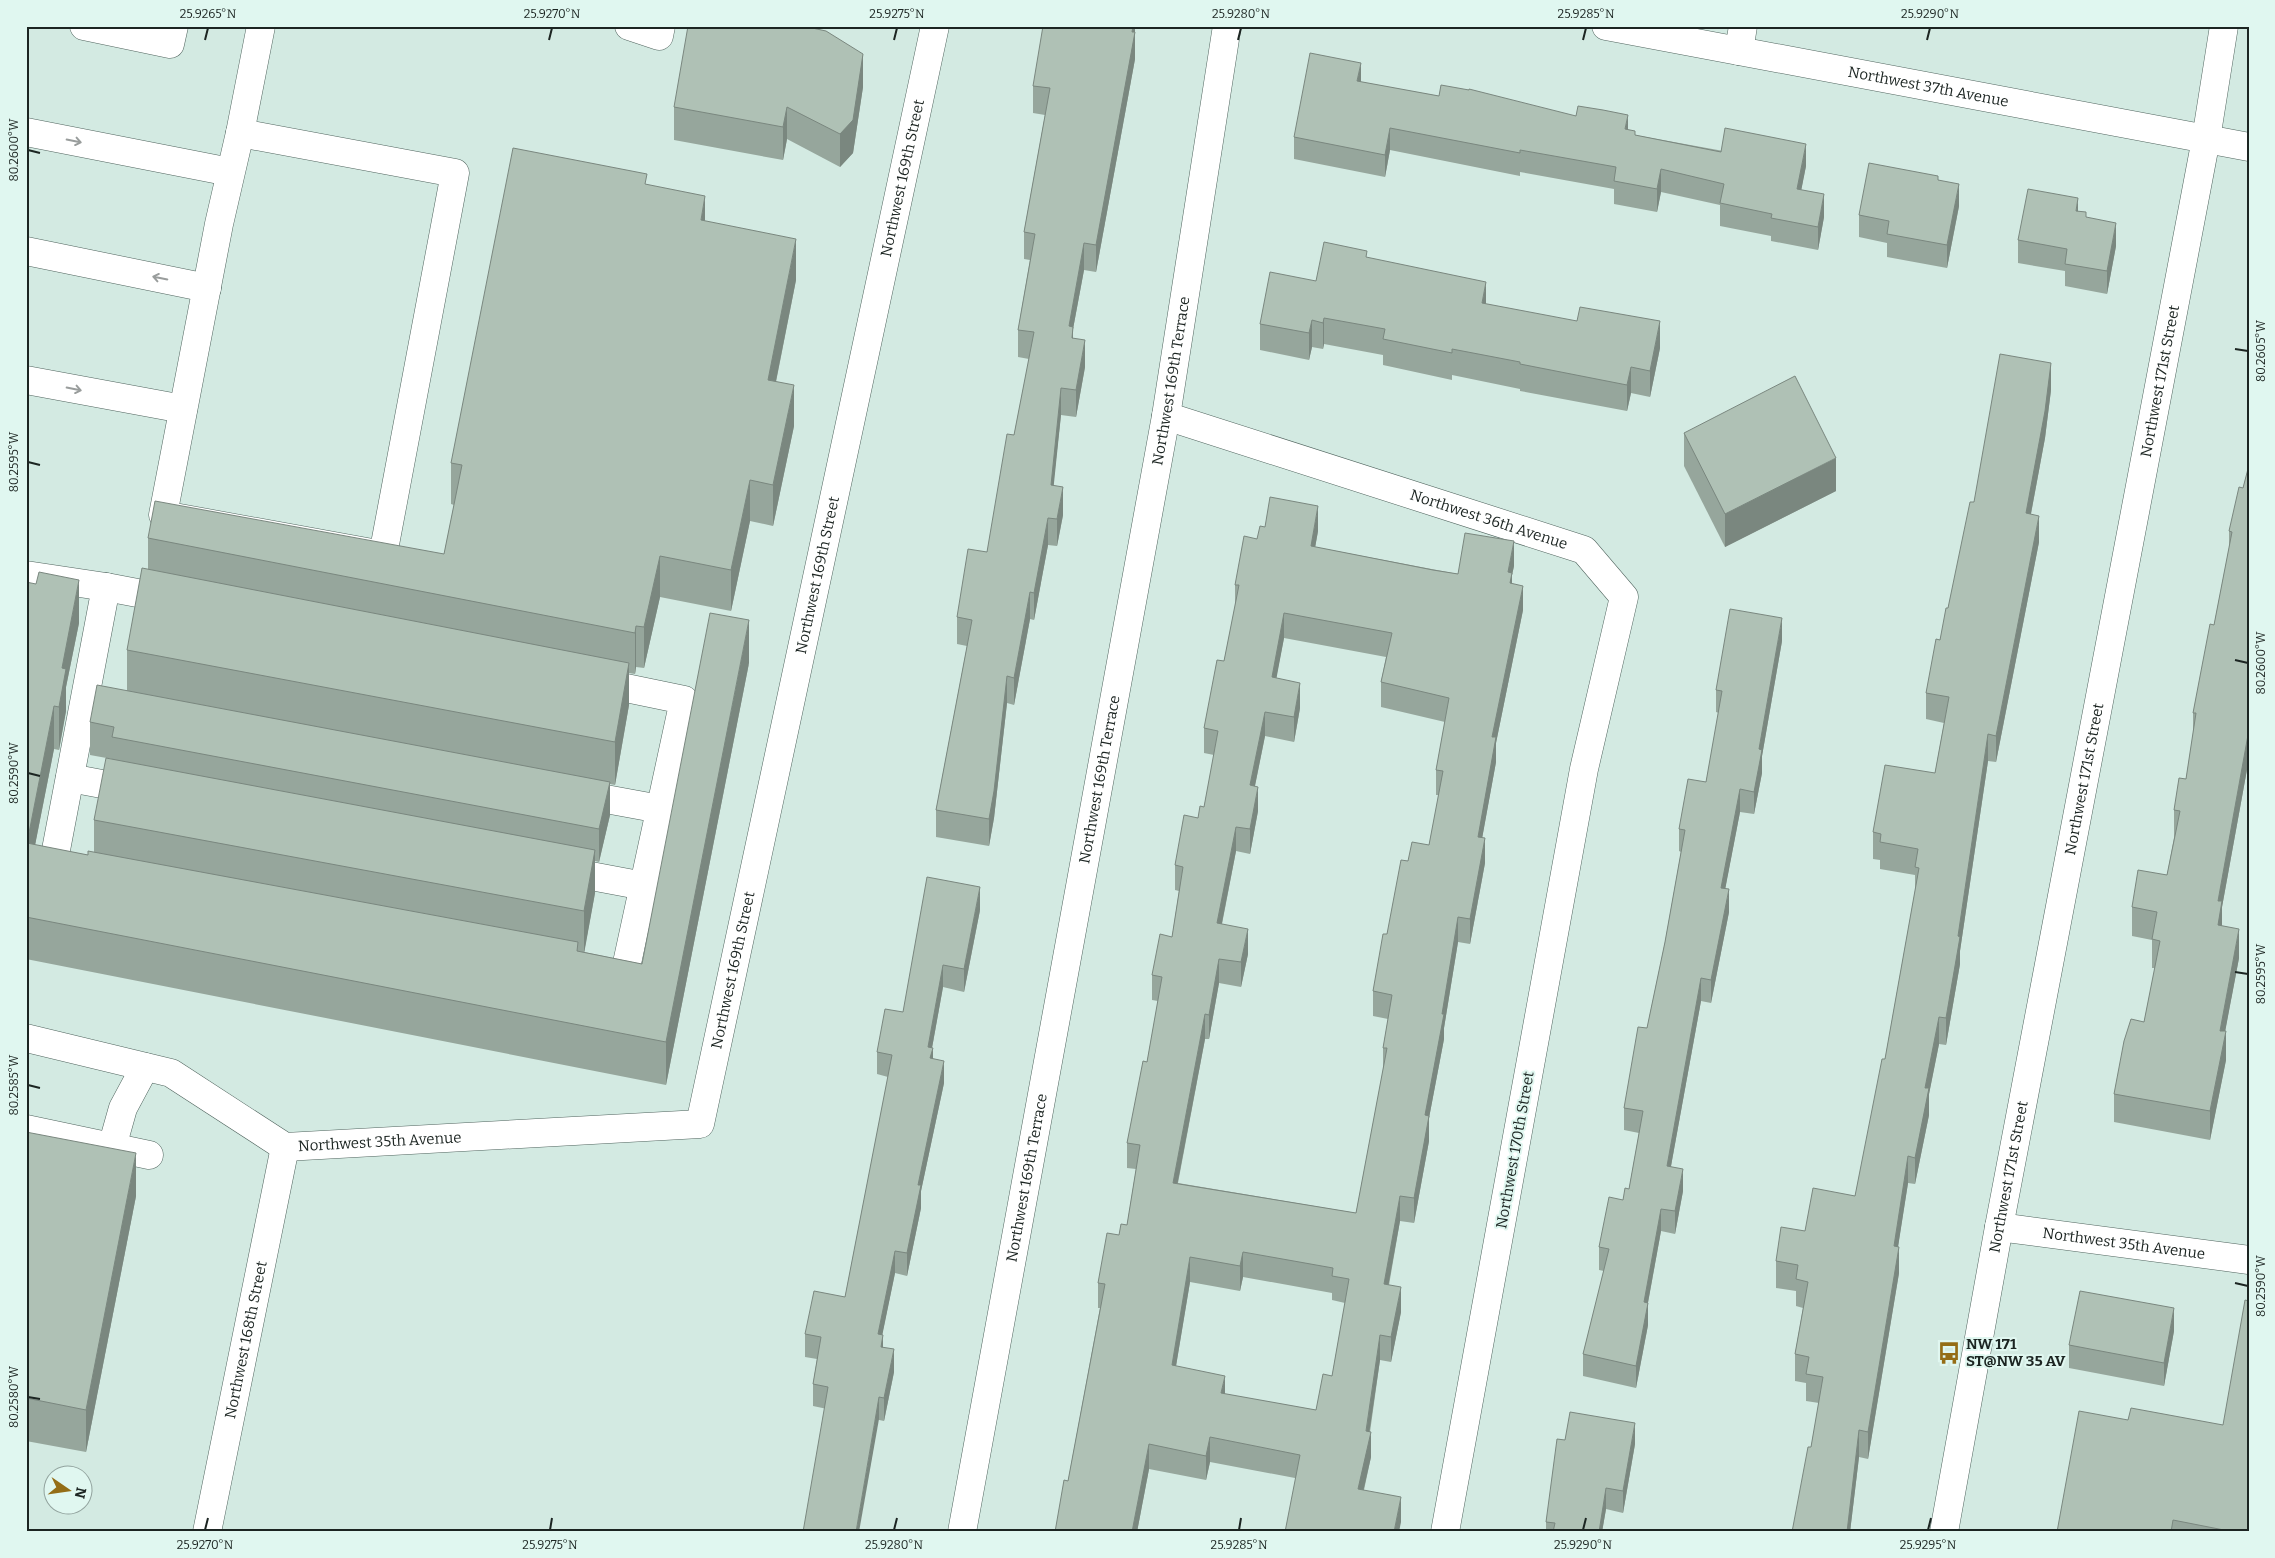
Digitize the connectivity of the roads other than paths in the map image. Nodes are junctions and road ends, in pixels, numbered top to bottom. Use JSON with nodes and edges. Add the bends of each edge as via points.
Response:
{"nodes":[{"id":1,"x":84,"y":26,"type":"edge"},
{"id":2,"x":174,"y":26,"type":"edge"},
{"id":3,"x":261,"y":26,"type":"edge"},
{"id":4,"x":630,"y":26,"type":"edge"},
{"id":5,"x":661,"y":26,"type":"edge"},
{"id":6,"x":936,"y":26,"type":"edge"},
{"id":7,"x":1227,"y":26,"type":"edge"},
{"id":8,"x":1606,"y":26,"type":"edge"},
{"id":9,"x":2224,"y":26,"type":"edge"},
{"id":10,"x":1741,"y":39,"type":"edge"},
{"id":11,"x":26,"y":132,"type":"edge"},
{"id":12,"x":240,"y":133,"type":"junction"},
{"id":13,"x":2206,"y":139,"type":"junction"},
{"id":14,"x":2249,"y":147,"type":"edge"},
{"id":15,"x":230,"y":172,"type":"junction"},
{"id":16,"x":26,"y":251,"type":"edge"},
{"id":17,"x":207,"y":288,"type":"junction"},
{"id":18,"x":26,"y":380,"type":"edge"},
{"id":19,"x":183,"y":409,"type":"junction"},
{"id":20,"x":1166,"y":416,"type":"junction"},
{"id":21,"x":26,"y":575,"type":"edge"},
{"id":22,"x":106,"y":587,"type":"junction"},
{"id":23,"x":194,"y":604,"type":"edge"},
{"id":24,"x":567,"y":676,"type":"edge"},
{"id":25,"x":1584,"y":769,"type":"joint"},
{"id":26,"x":70,"y":778,"type":"junction"},
{"id":27,"x":553,"y":789,"type":"edge"},
{"id":28,"x":167,"y":796,"type":"edge"},
{"id":29,"x":660,"y":809,"type":"junction"},
{"id":30,"x":537,"y":866,"type":"edge"},
{"id":31,"x":91,"y":878,"type":"edge"},
{"id":32,"x":644,"y":886,"type":"junction"},
{"id":33,"x":575,"y":968,"type":"edge"},
{"id":34,"x":26,"y":1038,"type":"edge"},
{"id":35,"x":145,"y":1067,"type":"junction"},
{"id":36,"x":700,"y":1124,"type":"joint"},
{"id":37,"x":26,"y":1130,"type":"edge"},
{"id":38,"x":112,"y":1147,"type":"junction"},
{"id":39,"x":285,"y":1147,"type":"junction"},
{"id":40,"x":149,"y":1155,"type":"dead end"},
{"id":41,"x":1999,"y":1227,"type":"junction"},
{"id":42,"x":2249,"y":1260,"type":"edge"},
{"id":43,"x":207,"y":1532,"type":"edge"},
{"id":44,"x":962,"y":1532,"type":"edge"},
{"id":45,"x":1445,"y":1532,"type":"edge"},
{"id":46,"x":1944,"y":1532,"type":"edge"}],
"edges":[{"from":1,"to":2,"type":"street","via":[[170,44]]},
{"from":3,"to":12,"type":"street"},
{"from":4,"to":5,"type":"street","via":[[659,36]]},
{"from":6,"to":36,"type":"street","name":"Northwest 169th Street"},
{"from":7,"to":20,"type":"street","name":"Northwest 169th Terrace"},
{"from":8,"to":10,"type":"street","name":"Northwest 37th Avenue"},
{"from":9,"to":13,"type":"street","name":"Northwest 171st Street"},
{"from":10,"to":13,"type":"street","name":"Northwest 37th Avenue"},
{"from":11,"to":15,"type":"street","one_way":true},
{"from":12,"to":15,"type":"street"},
{"from":12,"to":19,"type":"street","via":[[455,173],[384,555],[163,515]]},
{"from":13,"to":14,"type":"street","name":"Northwest 37th Avenue"},
{"from":13,"to":41,"type":"street","name":"Northwest 171st Street"},
{"from":15,"to":17,"type":"street"},
{"from":17,"to":16,"type":"street","one_way":true},
{"from":17,"to":19,"type":"street"},
{"from":18,"to":19,"type":"street","one_way":true},
{"from":20,"to":25,"type":"street","name":"Northwest 36th Avenue","via":[[1584,550],[1624,597]]},
{"from":20,"to":44,"type":"street","name":"Northwest 169th Terrace"},
{"from":21,"to":22,"type":"street"},
{"from":22,"to":23,"type":"street"},
{"from":22,"to":26,"type":"street","via":[[94,702]]},
{"from":24,"to":29,"type":"street","via":[[684,700]]},
{"from":25,"to":45,"type":"street","name":"Northwest 170th Street"},
{"from":26,"to":28,"type":"street"},
{"from":26,"to":31,"type":"street","via":[[52,871]]},
{"from":27,"to":29,"type":"street"},
{"from":29,"to":32,"type":"street"},
{"from":30,"to":32,"type":"street"},
{"from":32,"to":33,"type":"street","via":[[624,976]]},
{"from":34,"to":35,"type":"street","name":"Northwest 35th Avenue"},
{"from":35,"to":38,"type":"street","via":[[123,1108]]},
{"from":35,"to":39,"type":"street","name":"Northwest 35th Avenue","via":[[171,1073]]},
{"from":36,"to":39,"type":"street","name":"Northwest 35th Avenue"},
{"from":37,"to":38,"type":"street"},
{"from":38,"to":40,"type":"street"},
{"from":39,"to":43,"type":"street","name":"Northwest 168th Street"},
{"from":41,"to":42,"type":"street","name":"Northwest 35th Avenue"},
{"from":41,"to":46,"type":"street","name":"Northwest 171st Street"}]}
